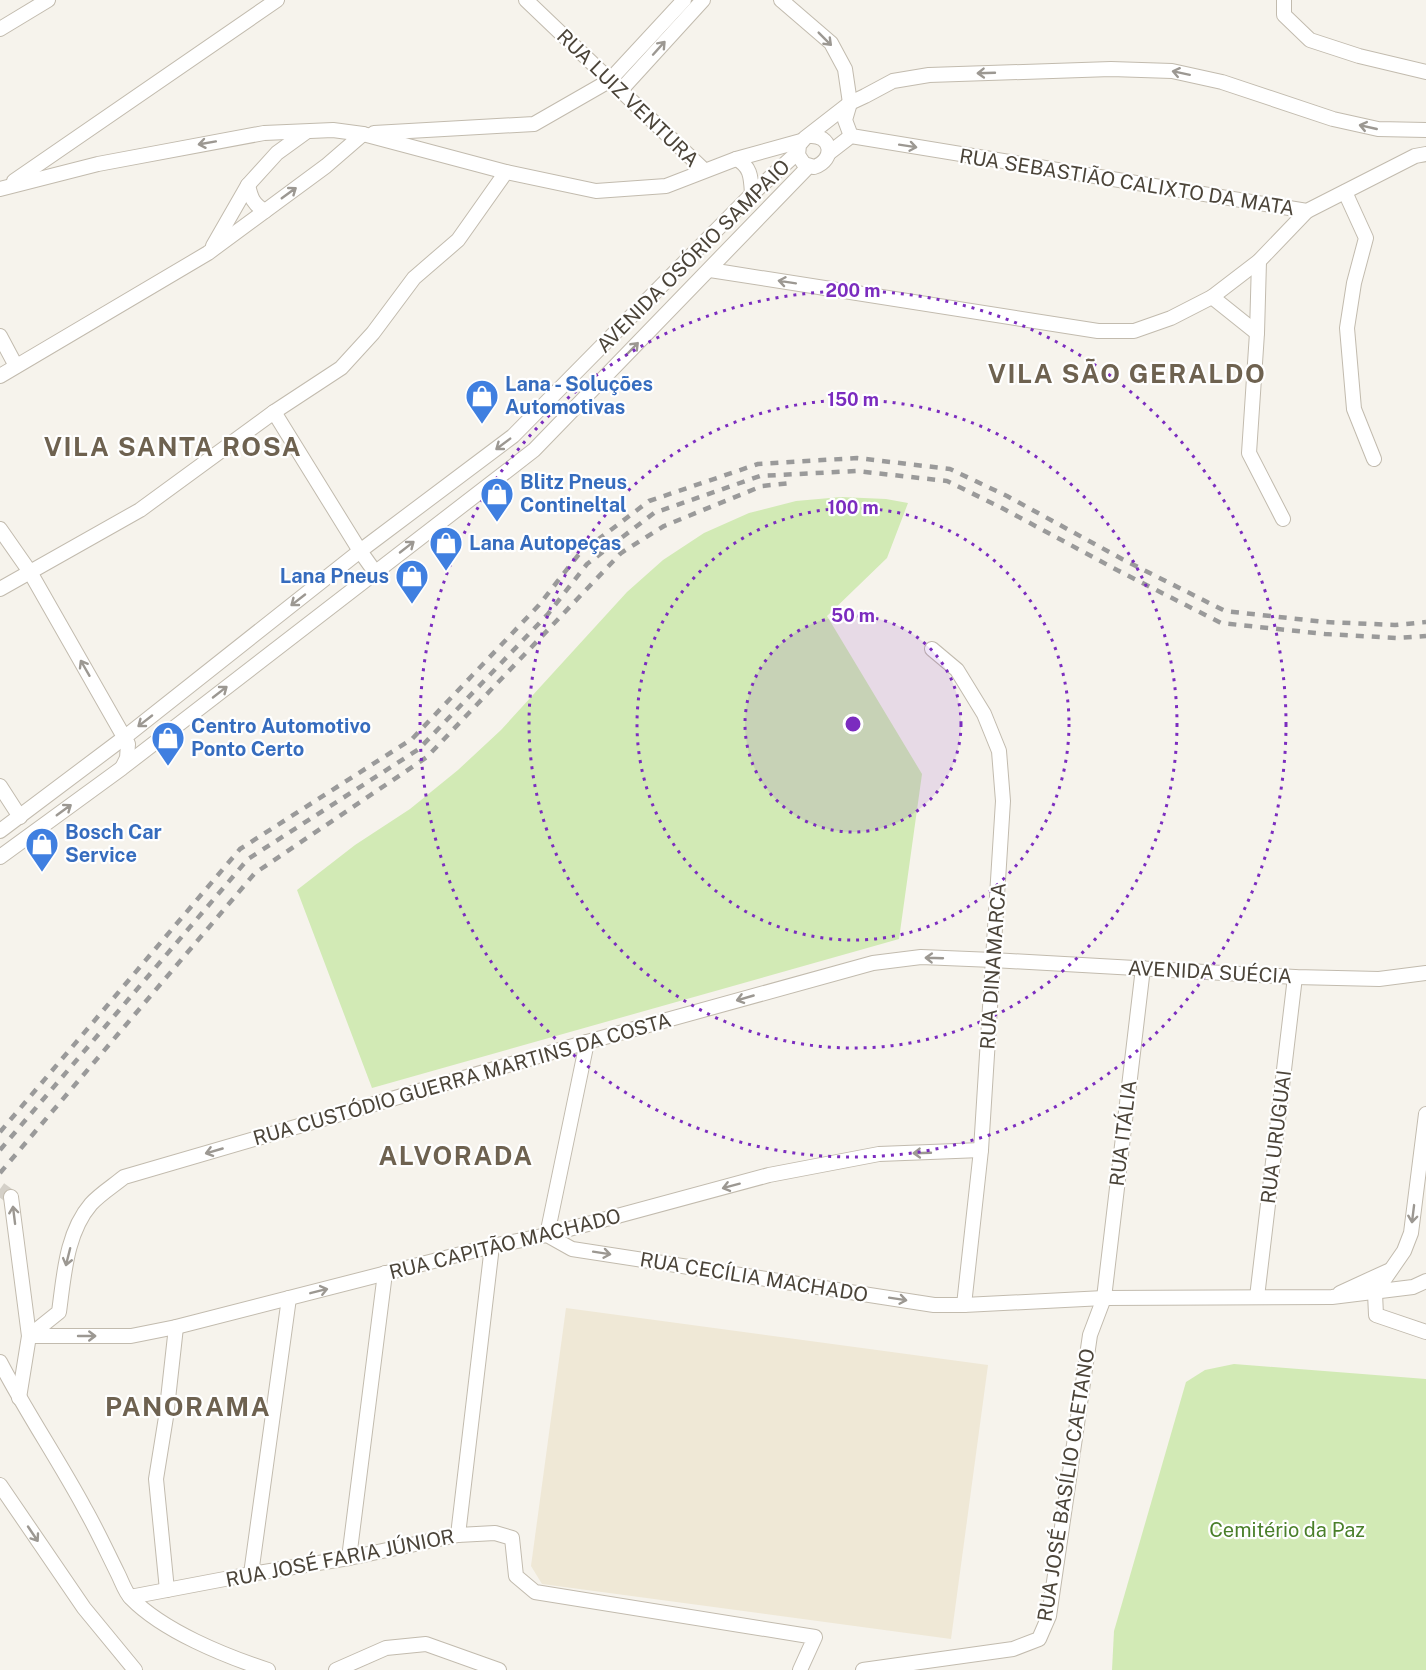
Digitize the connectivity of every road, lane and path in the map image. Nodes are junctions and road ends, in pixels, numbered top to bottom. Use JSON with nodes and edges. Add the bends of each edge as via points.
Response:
{"nodes":[{"id":1,"x":48,"y":0,"type":"edge"},
{"id":2,"x":277,"y":0,"type":"edge"},
{"id":3,"x":526,"y":0,"type":"edge"},
{"id":4,"x":684,"y":0,"type":"edge"},
{"id":5,"x":703,"y":0,"type":"edge"},
{"id":6,"x":782,"y":0,"type":"edge"},
{"id":7,"x":1284,"y":0,"type":"edge"},
{"id":8,"x":0,"y":29,"type":"edge"},
{"id":9,"x":1426,"y":72,"type":"edge"},
{"id":10,"x":609,"y":81,"type":"junction"},
{"id":11,"x":620,"y":91,"type":"junction"},
{"id":12,"x":850,"y":103,"type":"junction"},
{"id":13,"x":333,"y":130,"type":"junction"},
{"id":14,"x":1426,"y":130,"type":"edge"},
{"id":15,"x":306,"y":132,"type":"junction"},
{"id":16,"x":264,"y":133,"type":"junction"},
{"id":17,"x":363,"y":134,"type":"junction"},
{"id":18,"x":851,"y":136,"type":"junction"},
{"id":19,"x":801,"y":145,"type":"junction"},
{"id":20,"x":277,"y":153,"type":"junction"},
{"id":21,"x":829,"y":153,"type":"junction"},
{"id":22,"x":1426,"y":154,"type":"edge"},
{"id":23,"x":341,"y":155,"type":"junction"},
{"id":24,"x":736,"y":159,"type":"junction"},
{"id":25,"x":809,"y":166,"type":"junction"},
{"id":26,"x":704,"y":170,"type":"junction"},
{"id":27,"x":506,"y":172,"type":"junction"},
{"id":28,"x":248,"y":185,"type":"junction"},
{"id":29,"x":4,"y":188,"type":"edge"},
{"id":30,"x":1345,"y":192,"type":"junction"},
{"id":31,"x":752,"y":194,"type":"junction"},
{"id":32,"x":265,"y":211,"type":"junction"},
{"id":33,"x":1307,"y":211,"type":"junction"},
{"id":34,"x":208,"y":253,"type":"junction"},
{"id":35,"x":1258,"y":261,"type":"junction"},
{"id":36,"x":710,"y":270,"type":"junction"},
{"id":37,"x":1212,"y":297,"type":"junction"},
{"id":38,"x":1257,"y":333,"type":"junction"},
{"id":39,"x":0,"y":336,"type":"edge"},
{"id":40,"x":16,"y":366,"type":"junction"},
{"id":41,"x":0,"y":376,"type":"edge"},
{"id":42,"x":274,"y":412,"type":"junction"},
{"id":43,"x":1374,"y":459,"type":"dead end"},
{"id":44,"x":1283,"y":519,"type":"dead end"},
{"id":45,"x":0,"y":529,"type":"edge"},
{"id":46,"x":360,"y":551,"type":"junction"},
{"id":47,"x":30,"y":572,"type":"junction"},
{"id":48,"x":375,"y":572,"type":"junction"},
{"id":49,"x":0,"y":589,"type":"edge"},
{"id":50,"x":932,"y":649,"type":"dead end"},
{"id":51,"x":124,"y":737,"type":"junction"},
{"id":52,"x":122,"y":768,"type":"junction"},
{"id":53,"x":0,"y":786,"type":"edge"},
{"id":54,"x":20,"y":817,"type":"junction"},
{"id":55,"x":0,"y":831,"type":"edge"},
{"id":56,"x":0,"y":857,"type":"edge"},
{"id":57,"x":993,"y":960,"type":"junction"},
{"id":58,"x":1143,"y":968,"type":"junction"},
{"id":59,"x":1426,"y":973,"type":"edge"},
{"id":60,"x":1295,"y":977,"type":"junction"},
{"id":61,"x":587,"y":1042,"type":"junction"},
{"id":62,"x":1426,"y":1114,"type":"edge"},
{"id":63,"x":981,"y":1150,"type":"junction"},
{"id":64,"x":11,"y":1197,"type":"dead end"},
{"id":65,"x":547,"y":1235,"type":"junction"},
{"id":66,"x":492,"y":1246,"type":"junction"},
{"id":67,"x":1390,"y":1270,"type":"junction"},
{"id":68,"x":385,"y":1274,"type":"junction"},
{"id":69,"x":1426,"y":1281,"type":"edge"},
{"id":70,"x":1375,"y":1293,"type":"junction"},
{"id":71,"x":1257,"y":1297,"type":"junction"},
{"id":72,"x":1332,"y":1297,"type":"junction"},
{"id":73,"x":289,"y":1298,"type":"junction"},
{"id":74,"x":1104,"y":1298,"type":"junction"},
{"id":75,"x":964,"y":1305,"type":"junction"},
{"id":76,"x":176,"y":1327,"type":"junction"},
{"id":77,"x":1426,"y":1332,"type":"edge"},
{"id":78,"x":29,"y":1336,"type":"junction"},
{"id":79,"x":0,"y":1362,"type":"edge"},
{"id":80,"x":0,"y":1382,"type":"edge"},
{"id":81,"x":19,"y":1398,"type":"junction"},
{"id":82,"x":0,"y":1485,"type":"edge"},
{"id":83,"x":458,"y":1535,"type":"junction"},
{"id":84,"x":349,"y":1558,"type":"junction"},
{"id":85,"x":251,"y":1574,"type":"junction"},
{"id":86,"x":166,"y":1590,"type":"junction"},
{"id":87,"x":130,"y":1597,"type":"junction"},
{"id":88,"x":135,"y":1670,"type":"edge"},
{"id":89,"x":268,"y":1670,"type":"edge"},
{"id":90,"x":336,"y":1670,"type":"edge"},
{"id":91,"x":498,"y":1670,"type":"edge"},
{"id":92,"x":800,"y":1670,"type":"edge"},
{"id":93,"x":863,"y":1670,"type":"edge"}],
"edges":[{"from":1,"to":8,"type":"street"},
{"from":2,"to":29,"type":"street"},
{"from":3,"to":10,"type":"street","name":"RUA LUIZ VENTURA"},
{"from":4,"to":10,"type":"street"},
{"from":11,"to":5,"type":"street","one_way":true},
{"from":6,"to":12,"type":"street","one_way":true,"via":[[831,43],[844,69]]},
{"from":7,"to":9,"type":"street","via":[[1284,15],[1310,40]]},
{"from":10,"to":11,"type":"street","name":"RUA LUIZ VENTURA"},
{"from":10,"to":17,"type":"street","via":[[534,124]]},
{"from":11,"to":26,"type":"street","name":"RUA LUIZ VENTURA"},
{"from":14,"to":12,"type":"street","name":"AVENIDA OSÓRIO SAMPAIO","one_way":true,"via":[[1378,129],[1345,122],[1222,82],[1172,71],[1111,69],[929,75],[893,81]]},
{"from":12,"to":18,"type":"street","via":[[845,120]]},
{"from":12,"to":19,"type":"street","name":"AVENIDA OSÓRIO SAMPAIO"},
{"from":13,"to":15,"type":"street"},
{"from":13,"to":17,"type":"street"},
{"from":13,"to":23,"type":"street","via":[[340,139]]},
{"from":15,"to":16,"type":"street"},
{"from":15,"to":20,"type":"street"},
{"from":16,"to":20,"type":"street"},
{"from":16,"to":29,"type":"street","one_way":true,"via":[[98,164]]},
{"from":17,"to":23,"type":"street"},
{"from":17,"to":27,"type":"street"},
{"from":18,"to":21,"type":"street"},
{"from":18,"to":33,"type":"street","name":"RUA SEBASTIÃO CALIXTO DA MATA","one_way":true},
{"from":19,"to":21,"type":"street","via":[[814,135],[824,139]]},
{"from":19,"to":24,"type":"street"},
{"from":19,"to":25,"type":"street","via":[[800,160]]},
{"from":19,"to":31,"type":"street","name":"AVENIDA OSÓRIO SAMPAIO"},
{"from":20,"to":28,"type":"street"},
{"from":21,"to":25,"type":"street","via":[[819,165]]},
{"from":22,"to":30,"type":"street","name":"RUA SEBASTIÃO CALIXTO DA MATA"},
{"from":32,"to":23,"type":"street","one_way":true},
{"from":24,"to":26,"type":"street"},
{"from":24,"to":31,"type":"street","via":[[744,163],[751,175]]},
{"from":25,"to":36,"type":"street","name":"AVENIDA OSÓRIO SAMPAIO"},
{"from":26,"to":27,"type":"street","via":[[666,186],[596,191]]},
{"from":27,"to":42,"type":"street","via":[[458,240],[414,278],[341,369]]},
{"from":28,"to":32,"type":"street","via":[[251,199]]},
{"from":28,"to":34,"type":"street"},
{"from":30,"to":33,"type":"street","name":"RUA SEBASTIÃO CALIXTO DA MATA"},
{"from":30,"to":43,"type":"street","via":[[1366,238],[1347,328],[1354,409]]},
{"from":31,"to":46,"type":"street","name":"AVENIDA OSÓRIO SAMPAIO","one_way":true,"via":[[513,436]]},
{"from":32,"to":34,"type":"street"},
{"from":33,"to":35,"type":"street"},
{"from":34,"to":40,"type":"street"},
{"from":35,"to":37,"type":"street"},
{"from":35,"to":38,"type":"street"},
{"from":37,"to":36,"type":"street","one_way":true,"via":[[1134,331],[1107,331]]},
{"from":48,"to":36,"type":"street","name":"AVENIDA OSÓRIO SAMPAIO","one_way":true,"via":[[534,450]]},
{"from":37,"to":38,"type":"street"},
{"from":38,"to":44,"type":"street","via":[[1249,453]]},
{"from":39,"to":40,"type":"street"},
{"from":40,"to":41,"type":"street"},
{"from":42,"to":46,"type":"street"},
{"from":42,"to":47,"type":"street","via":[[140,510]]},
{"from":45,"to":47,"type":"street"},
{"from":46,"to":48,"type":"street"},
{"from":46,"to":51,"type":"street","name":"AVENIDA OSÓRIO SAMPAIO","one_way":true},
{"from":47,"to":49,"type":"street"},
{"from":51,"to":47,"type":"street","one_way":true},
{"from":52,"to":48,"type":"street","name":"AVENIDA OSÓRIO SAMPAIO","one_way":true},
{"from":50,"to":57,"type":"street","name":"RUA DINAMARCA","via":[[957,670],[984,714],[999,751],[1003,801]]},
{"from":51,"to":52,"type":"street","via":[[129,751]]},
{"from":51,"to":54,"type":"street","name":"AVENIDA OSÓRIO SAMPAIO"},
{"from":56,"to":52,"type":"street","name":"AVENIDA OSÓRIO SAMPAIO","one_way":true},
{"from":53,"to":54,"type":"street"},
{"from":54,"to":55,"type":"street","name":"AVENIDA OSÓRIO SAMPAIO"},
{"from":57,"to":58,"type":"street","name":"AVENIDA SUÉCIA"},
{"from":57,"to":61,"type":"street","name":"RUA CUSTÓDIO GUERRA MARTINS DA COSTA","one_way":true,"via":[[921,957],[873,963]]},
{"from":57,"to":63,"type":"street","name":"RUA DINAMARCA"},
{"from":58,"to":60,"type":"street","name":"AVENIDA SUÉCIA"},
{"from":58,"to":74,"type":"street","name":"RUA ITÁLIA"},
{"from":59,"to":60,"type":"street","name":"AVENIDA SUÉCIA","via":[[1379,979]]},
{"from":60,"to":71,"type":"street","name":"RUA URUGUAI"},
{"from":61,"to":65,"type":"street"},
{"from":61,"to":78,"type":"street","name":"RUA CUSTÓDIO GUERRA MARTINS DA COSTA","one_way":true,"via":[[124,1177],[91,1204],[76,1225],[59,1312]]},
{"from":62,"to":67,"type":"street","one_way":true,"via":[[1411,1233]]},
{"from":63,"to":65,"type":"street","name":"RUA CAPITÃO MACHADO","one_way":true,"via":[[879,1154],[769,1175]]},
{"from":63,"to":75,"type":"street","name":"RUA DINAMARCA"},
{"from":78,"to":64,"type":"street","one_way":true},
{"from":65,"to":66,"type":"street","name":"RUA CAPITÃO MACHADO"},
{"from":65,"to":75,"type":"street","name":"RUA CECÍLIA MACHADO","one_way":true,"via":[[572,1249],[934,1305]]},
{"from":66,"to":68,"type":"street","name":"RUA CAPITÃO MACHADO"},
{"from":66,"to":83,"type":"street"},
{"from":67,"to":70,"type":"street"},
{"from":67,"to":72,"type":"street"},
{"from":73,"to":68,"type":"street","name":"RUA CAPITÃO MACHADO","one_way":true},
{"from":68,"to":84,"type":"street"},
{"from":69,"to":70,"type":"street"},
{"from":70,"to":72,"type":"street"},
{"from":70,"to":77,"type":"street","via":[[1376,1315]]},
{"from":71,"to":72,"type":"street"},
{"from":71,"to":74,"type":"street"},
{"from":73,"to":76,"type":"street","name":"RUA CAPITÃO MACHADO"},
{"from":73,"to":85,"type":"street"},
{"from":74,"to":75,"type":"street"},
{"from":74,"to":93,"type":"street","name":"RUA JOSÉ BASÍLIO CAETANO","via":[[1090,1335],[1049,1616],[1038,1639],[1013,1649]]},
{"from":78,"to":76,"type":"street","name":"RUA CAPITÃO MACHADO","one_way":true,"via":[[131,1336]]},
{"from":76,"to":86,"type":"street","via":[[156,1479]]},
{"from":78,"to":81,"type":"street"},
{"from":79,"to":81,"type":"street"},
{"from":80,"to":81,"type":"street"},
{"from":81,"to":87,"type":"street","via":[[86,1510]]},
{"from":82,"to":88,"type":"street","one_way":true,"via":[[84,1608]]},
{"from":83,"to":84,"type":"street","name":"RUA JOSÉ FARIA JÚNIOR"},
{"from":83,"to":92,"type":"street","name":"RUA JOSÉ FARIA JÚNIOR","via":[[495,1533],[512,1538],[516,1576],[535,1592],[815,1637]]},
{"from":84,"to":85,"type":"street","name":"RUA JOSÉ FARIA JÚNIOR"},
{"from":85,"to":86,"type":"street","name":"RUA JOSÉ FARIA JÚNIOR"},
{"from":86,"to":87,"type":"street","name":"RUA JOSÉ FARIA JÚNIOR"},
{"from":87,"to":89,"type":"street","via":[[184,1636]]},
{"from":90,"to":91,"type":"street","via":[[386,1648],[426,1644]]}]}
